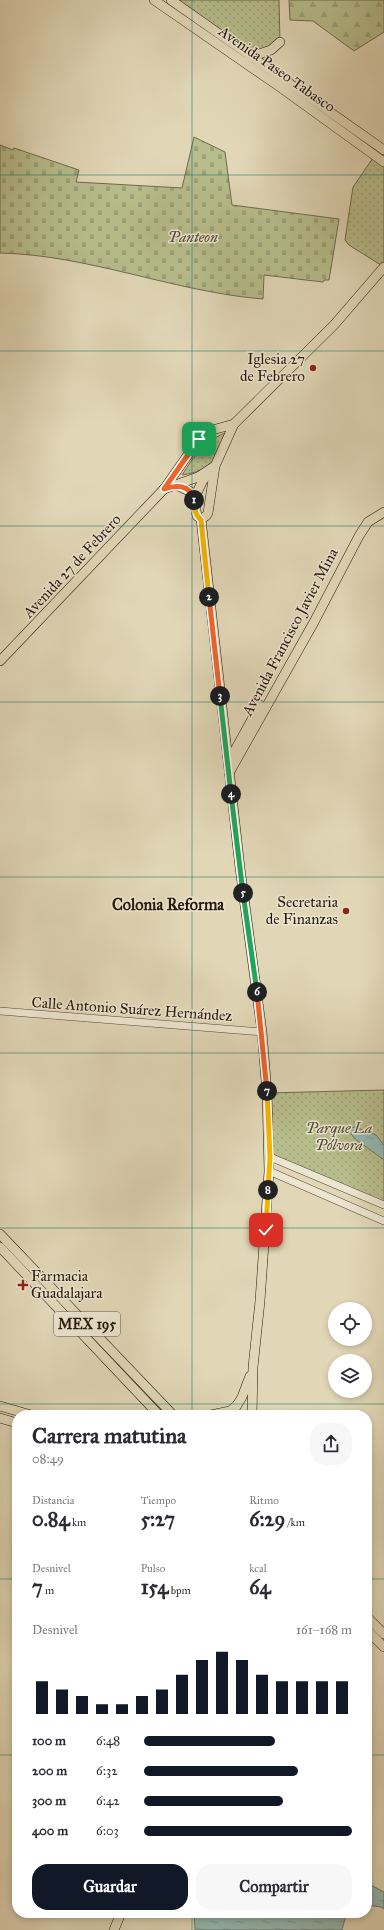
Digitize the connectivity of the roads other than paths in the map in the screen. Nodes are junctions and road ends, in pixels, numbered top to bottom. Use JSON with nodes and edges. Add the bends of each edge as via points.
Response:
{"nodes":[{"id":1,"x":154,"y":0,"type":"edge"},
{"id":2,"x":172,"y":0,"type":"edge"},
{"id":3,"x":280,"y":42,"type":"dead end"},
{"id":4,"x":250,"y":57,"type":"junction"},
{"id":5,"x":384,"y":150,"type":"edge"},
{"id":6,"x":384,"y":162,"type":"edge"},
{"id":7,"x":384,"y":267,"type":"edge"},
{"id":8,"x":234,"y":424,"type":"junction"},
{"id":9,"x":215,"y":468,"type":"junction"},
{"id":10,"x":176,"y":485,"type":"junction"},
{"id":11,"x":164,"y":489,"type":"junction"},
{"id":12,"x":194,"y":499,"type":"junction"},
{"id":13,"x":384,"y":506,"type":"edge"},
{"id":14,"x":384,"y":512,"type":"edge"},
{"id":15,"x":201,"y":520,"type":"junction"},
{"id":16,"x":0,"y":661,"type":"edge"},
{"id":17,"x":228,"y":761,"type":"junction"},
{"id":18,"x":230,"y":773,"type":"junction"},
{"id":19,"x":0,"y":1011,"type":"edge"},
{"id":20,"x":262,"y":1032,"type":"junction"},
{"id":21,"x":270,"y":1157,"type":"junction"},
{"id":22,"x":269,"y":1172,"type":"junction"},
{"id":23,"x":384,"y":1205,"type":"edge"},
{"id":24,"x":384,"y":1220,"type":"edge"},
{"id":25,"x":0,"y":1234,"type":"edge"},
{"id":26,"x":0,"y":1247,"type":"edge"},
{"id":27,"x":253,"y":1367,"type":"junction"},
{"id":28,"x":238,"y":1403,"type":"junction"},
{"id":29,"x":0,"y":1406,"type":"edge"},
{"id":30,"x":13,"y":1410,"type":"edge"},
{"id":31,"x":154,"y":1410,"type":"edge"},
{"id":32,"x":169,"y":1410,"type":"edge"},
{"id":33,"x":231,"y":1410,"type":"edge"},
{"id":34,"x":234,"y":1410,"type":"edge"},
{"id":35,"x":252,"y":1410,"type":"edge"},
{"id":36,"x":0,"y":1418,"type":"edge"},
{"id":37,"x":12,"y":1422,"type":"edge"},
{"id":38,"x":372,"y":1622,"type":"edge"},
{"id":39,"x":384,"y":1634,"type":"edge"},
{"id":40,"x":372,"y":1635,"type":"edge"},
{"id":41,"x":384,"y":1647,"type":"edge"},
{"id":42,"x":119,"y":1918,"type":"edge"},
{"id":43,"x":114,"y":1930,"type":"edge"}],
"edges":[{"from":1,"to":6,"type":"main road","name":"Avenida Paseo Tabasco"},
{"from":2,"to":4,"type":"main road","name":"Avenida Paseo Tabasco"},
{"from":3,"to":4,"type":"main road","via":[[271,50]]},
{"from":4,"to":5,"type":"main road","name":"Avenida Paseo Tabasco"},
{"from":7,"to":8,"type":"main road","name":"Avenida 27 de Febrero","via":[[339,320]]},
{"from":8,"to":9,"type":"main road","name":"Avenida 27 de Febrero"},
{"from":8,"to":11,"type":"main road","name":"Avenida 27 de Febrero","via":[[209,431],[199,439]]},
{"from":9,"to":10,"type":"main road","name":"Avenida 27 de Febrero"},
{"from":9,"to":12,"type":"main road","via":[[204,480]]},
{"from":9,"to":15,"type":"main road","via":[[208,512]]},
{"from":10,"to":11,"type":"main road","name":"Avenida 27 de Febrero"},
{"from":10,"to":12,"type":"main road","via":[[188,489]]},
{"from":11,"to":16,"type":"main road","name":"Avenida 27 de Febrero"},
{"from":12,"to":15,"type":"main road","via":[[195,512]]},
{"from":13,"to":17,"type":"main road","name":"Avenida Francisco Javier Mina","via":[[365,517],[353,533],[309,620]]},
{"from":14,"to":18,"type":"main road","name":"Avenida Francisco Javier Mina","via":[[368,522],[359,536]]},
{"from":15,"to":17,"type":"main road"},
{"from":17,"to":18,"type":"main road"},
{"from":18,"to":20,"type":"main road"},
{"from":19,"to":20,"type":"street","name":"Calle Antonio Suárez Hernández"},
{"from":20,"to":21,"type":"main road"},
{"from":21,"to":22,"type":"main road"},
{"from":21,"to":23,"type":"street"},
{"from":22,"to":24,"type":"street"},
{"from":22,"to":27,"type":"main road"},
{"from":25,"to":32,"type":"main road","number":"MEX 195"},
{"from":26,"to":31,"type":"main road","number":"MEX 195"},
{"from":27,"to":28,"type":"main road"},
{"from":27,"to":35,"type":"main road"},
{"from":28,"to":33,"type":"main road"},
{"from":28,"to":34,"type":"main road"},
{"from":29,"to":30,"type":"main road"},
{"from":36,"to":37,"type":"main road"},
{"from":38,"to":39,"type":"main road"},
{"from":40,"to":41,"type":"main road"},
{"from":42,"to":43,"type":"main road"}]}
